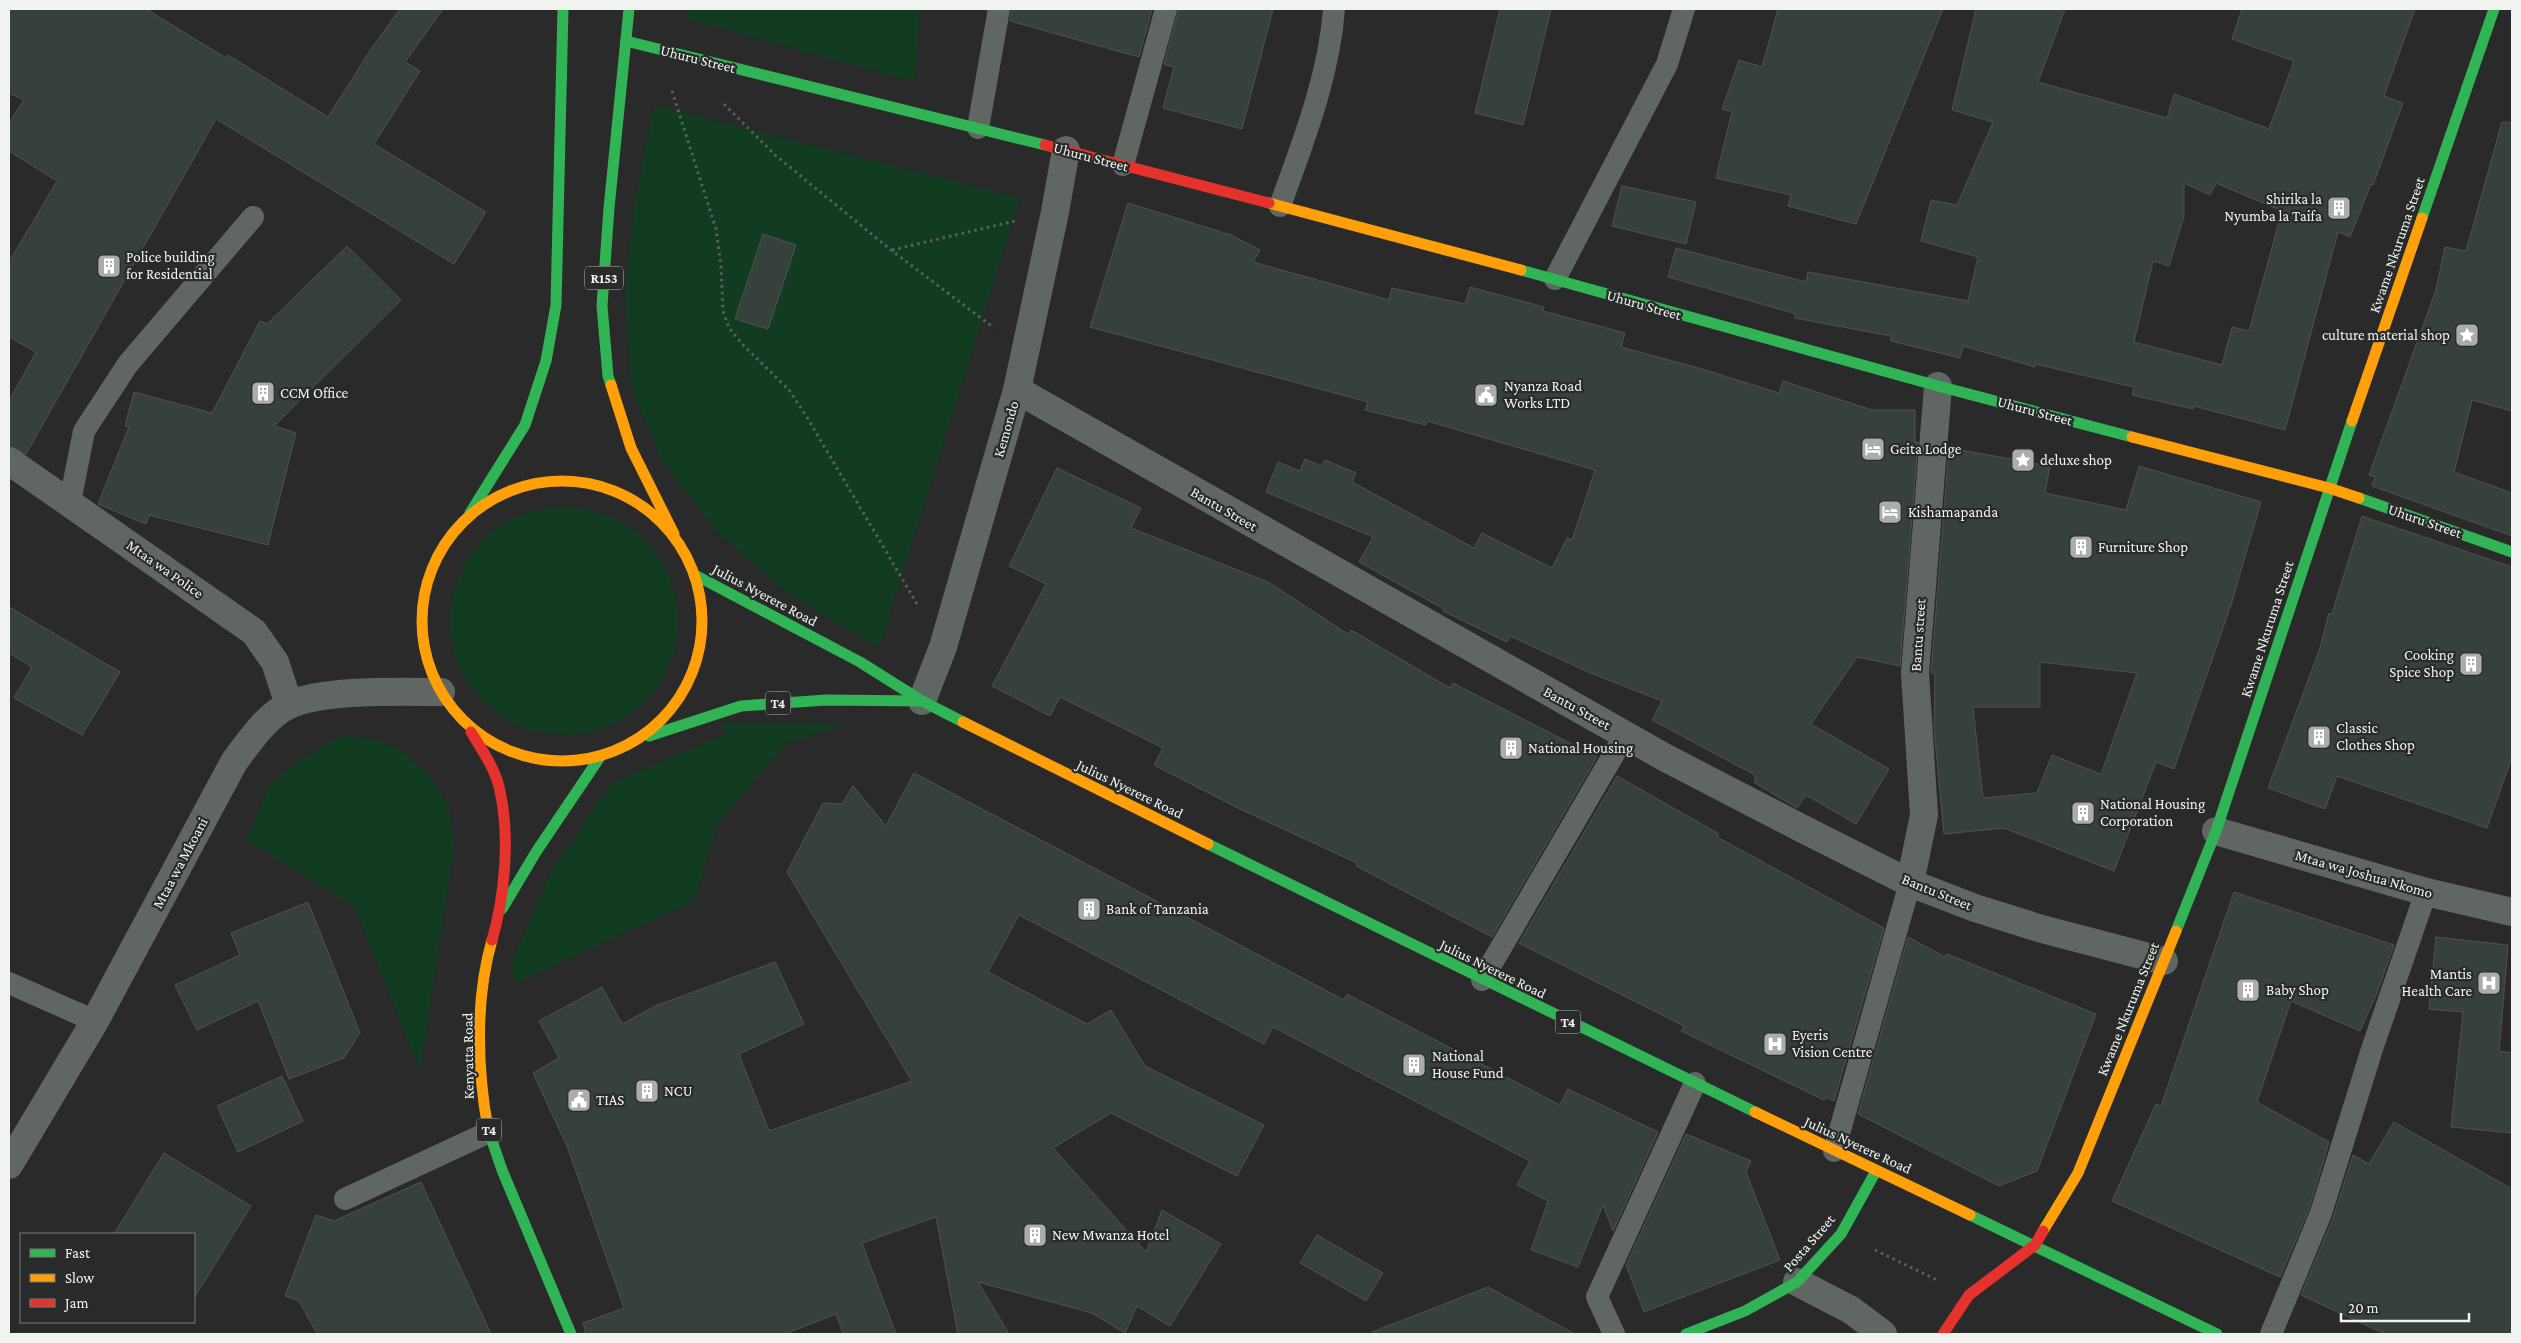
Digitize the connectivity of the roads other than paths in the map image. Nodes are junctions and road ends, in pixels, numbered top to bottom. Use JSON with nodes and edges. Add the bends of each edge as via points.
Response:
{"nodes":[{"id":1,"x":563,"y":9,"type":"edge"},
{"id":2,"x":629,"y":9,"type":"edge"},
{"id":3,"x":999,"y":9,"type":"edge"},
{"id":4,"x":1166,"y":9,"type":"edge"},
{"id":5,"x":1334,"y":9,"type":"edge"},
{"id":6,"x":1684,"y":9,"type":"edge"},
{"id":7,"x":2494,"y":9,"type":"edge"},
{"id":8,"x":626,"y":41,"type":"junction"},
{"id":9,"x":978,"y":128,"type":"junction"},
{"id":10,"x":1066,"y":150,"type":"junction"},
{"id":11,"x":1123,"y":165,"type":"junction"},
{"id":12,"x":1280,"y":206,"type":"junction"},
{"id":13,"x":253,"y":217,"type":"dead end"},
{"id":14,"x":1555,"y":278,"type":"junction"},
{"id":15,"x":1938,"y":386,"type":"junction"},
{"id":16,"x":1017,"y":390,"type":"junction"},
{"id":17,"x":9,"y":460,"type":"edge"},
{"id":18,"x":2329,"y":488,"type":"junction"},
{"id":19,"x":70,"y":502,"type":"junction"},
{"id":20,"x":470,"y":513,"type":"junction"},
{"id":21,"x":674,"y":534,"type":"junction"},
{"id":22,"x":2512,"y":552,"type":"edge"},
{"id":23,"x":697,"y":576,"type":"junction"},
{"id":24,"x":441,"y":692,"type":"junction"},
{"id":25,"x":922,"y":701,"type":"junction"},
{"id":26,"x":289,"y":705,"type":"junction"},
{"id":27,"x":468,"y":726,"type":"junction"},
{"id":28,"x":1625,"y":735,"type":"junction"},
{"id":29,"x":638,"y":740,"type":"junction"},
{"id":30,"x":600,"y":756,"type":"junction"},
{"id":31,"x":2216,"y":831,"type":"junction"},
{"id":32,"x":1910,"y":883,"type":"junction"},
{"id":33,"x":2426,"y":892,"type":"junction"},
{"id":34,"x":2512,"y":912,"type":"edge"},
{"id":35,"x":500,"y":913,"type":"junction"},
{"id":36,"x":2164,"y":961,"type":"junction"},
{"id":37,"x":1482,"y":980,"type":"junction"},
{"id":38,"x":9,"y":983,"type":"edge"},
{"id":39,"x":95,"y":1020,"type":"junction"},
{"id":40,"x":1695,"y":1083,"type":"junction"},
{"id":41,"x":489,"y":1132,"type":"junction"},
{"id":42,"x":1834,"y":1151,"type":"junction"},
{"id":43,"x":9,"y":1165,"type":"edge"},
{"id":44,"x":1876,"y":1170,"type":"junction"},
{"id":45,"x":345,"y":1199,"type":"dead end"},
{"id":46,"x":2035,"y":1245,"type":"junction"},
{"id":47,"x":1798,"y":1282,"type":"junction"},
{"id":48,"x":571,"y":1334,"type":"edge"},
{"id":49,"x":1614,"y":1334,"type":"edge"},
{"id":50,"x":1686,"y":1334,"type":"edge"},
{"id":51,"x":1883,"y":1334,"type":"edge"},
{"id":52,"x":1943,"y":1334,"type":"edge"},
{"id":53,"x":2217,"y":1334,"type":"edge"},
{"id":54,"x":2271,"y":1334,"type":"edge"}],
"edges":[{"from":1,"to":20,"type":"main road","via":[[556,305],[546,361],[525,425]]},
{"from":2,"to":8,"type":"main road","number":"R153"},
{"from":3,"to":9,"type":"lane"},
{"from":4,"to":11,"type":"lane"},
{"from":5,"to":12,"type":"lane","via":[[1332,42],[1311,119]]},
{"from":6,"to":14,"type":"lane","via":[[1667,64]]},
{"from":7,"to":18,"type":"main road","name":"Kwame Nkuruma Street"},
{"from":8,"to":9,"type":"main road","name":"Uhuru Street"},
{"from":8,"to":21,"type":"main road","number":"R153","via":[[602,306],[608,376],[631,448]]},
{"from":9,"to":10,"type":"main road","name":"Uhuru Street"},
{"from":10,"to":11,"type":"main road","name":"Uhuru Street"},
{"from":10,"to":16,"type":"street","name":"Kemondo"},
{"from":11,"to":12,"type":"main road","name":"Uhuru Street"},
{"from":12,"to":14,"type":"main road","name":"Uhuru Street"},
{"from":13,"to":19,"type":"lane","via":[[128,364],[84,431]]},
{"from":14,"to":15,"type":"main road","name":"Uhuru Street","via":[[1641,305]]},
{"from":15,"to":18,"type":"main road","name":"Uhuru Street"},
{"from":15,"to":32,"type":"street","name":"Bantu street","via":[[1915,674],[1924,815]]},
{"from":16,"to":25,"type":"street","name":"Kemondo","via":[[943,647]]},
{"from":16,"to":28,"type":"street","name":"Bantu Street"},
{"from":17,"to":19,"type":"street","name":"Mtaa wa Police"},
{"from":18,"to":22,"type":"main road","name":"Uhuru Street"},
{"from":18,"to":31,"type":"main road","name":"Kwame Nkuruma Street"},
{"from":19,"to":26,"type":"street","name":"Mtaa wa Police","via":[[254,632],[275,662]]},
{"from":20,"to":21,"type":"main road","via":[[512,488],[568,479],[622,492]]},
{"from":20,"to":24,"type":"main road","via":[[438,551],[422,598],[422,647]]},
{"from":21,"to":23,"type":"main road"},
{"from":23,"to":25,"type":"main road","name":"Julius Nyerere Road","number":"T4","via":[[860,662]]},
{"from":23,"to":29,"type":"main road","via":[[704,624],[694,671],[670,712]]},
{"from":24,"to":26,"type":"street","name":"Mtaa wa Mkoani","via":[[321,697]]},
{"from":24,"to":27,"type":"main road"},
{"from":25,"to":29,"type":"main road","name":"Julius Nyerere Road","number":"T4","via":[[826,700],[741,706]]},
{"from":25,"to":37,"type":"main road","name":"Julius Nyerere Road","number":"T4"},
{"from":26,"to":39,"type":"street","name":"Mtaa wa Mkoani","via":[[257,731],[234,762]]},
{"from":27,"to":30,"type":"main road","via":[[502,748],[550,762]]},
{"from":27,"to":35,"type":"main road","name":"Kenyatta Road","number":"T4","via":[[500,789],[505,828]]},
{"from":28,"to":32,"type":"street","name":"Bantu Street"},
{"from":28,"to":37,"type":"lane"},
{"from":29,"to":30,"type":"main road"},
{"from":30,"to":35,"type":"main road","name":"Kenyatta Road","number":"T4"},
{"from":31,"to":33,"type":"street","name":"Mtaa wa Joshua Nkomo"},
{"from":31,"to":36,"type":"main road","name":"Kwame Nkuruma Street"},
{"from":32,"to":36,"type":"street","name":"Bantu Street","via":[[2042,929]]},
{"from":32,"to":42,"type":"lane"},
{"from":33,"to":34,"type":"street","name":"Mtaa wa Joshua Nkomo"},
{"from":33,"to":54,"type":"lane","via":[[2372,1049],[2321,1214]]},
{"from":35,"to":41,"type":"main road","name":"Kenyatta Road","number":"T4","via":[[486,962],[480,1022],[483,1101]]},
{"from":36,"to":46,"type":"main road","name":"Kwame Nkuruma Street","via":[[2078,1173]]},
{"from":37,"to":40,"type":"main road","name":"Julius Nyerere Road","number":"T4"},
{"from":38,"to":39,"type":"lane"},
{"from":39,"to":43,"type":"street","name":"Mtaa wa Mkoani"},
{"from":40,"to":42,"type":"main road","name":"Julius Nyerere Road","number":"T4"},
{"from":40,"to":49,"type":"lane","via":[[1597,1296]]},
{"from":41,"to":45,"type":"lane"},
{"from":41,"to":48,"type":"main road","name":"Kenyatta Road","number":"T4"},
{"from":42,"to":44,"type":"main road","name":"Julius Nyerere Road","number":"T4"},
{"from":44,"to":46,"type":"main road","name":"Julius Nyerere Road","number":"T4"},
{"from":44,"to":47,"type":"main road","name":"Posta Street","via":[[1841,1234]]},
{"from":46,"to":52,"type":"main road","via":[[1969,1295]]},
{"from":46,"to":53,"type":"main road","name":"Julius Nyerere Road","number":"T4"},
{"from":47,"to":50,"type":"main road","name":"Posta Street","via":[[1745,1311]]},
{"from":47,"to":51,"type":"street","via":[[1851,1310]]}]}
